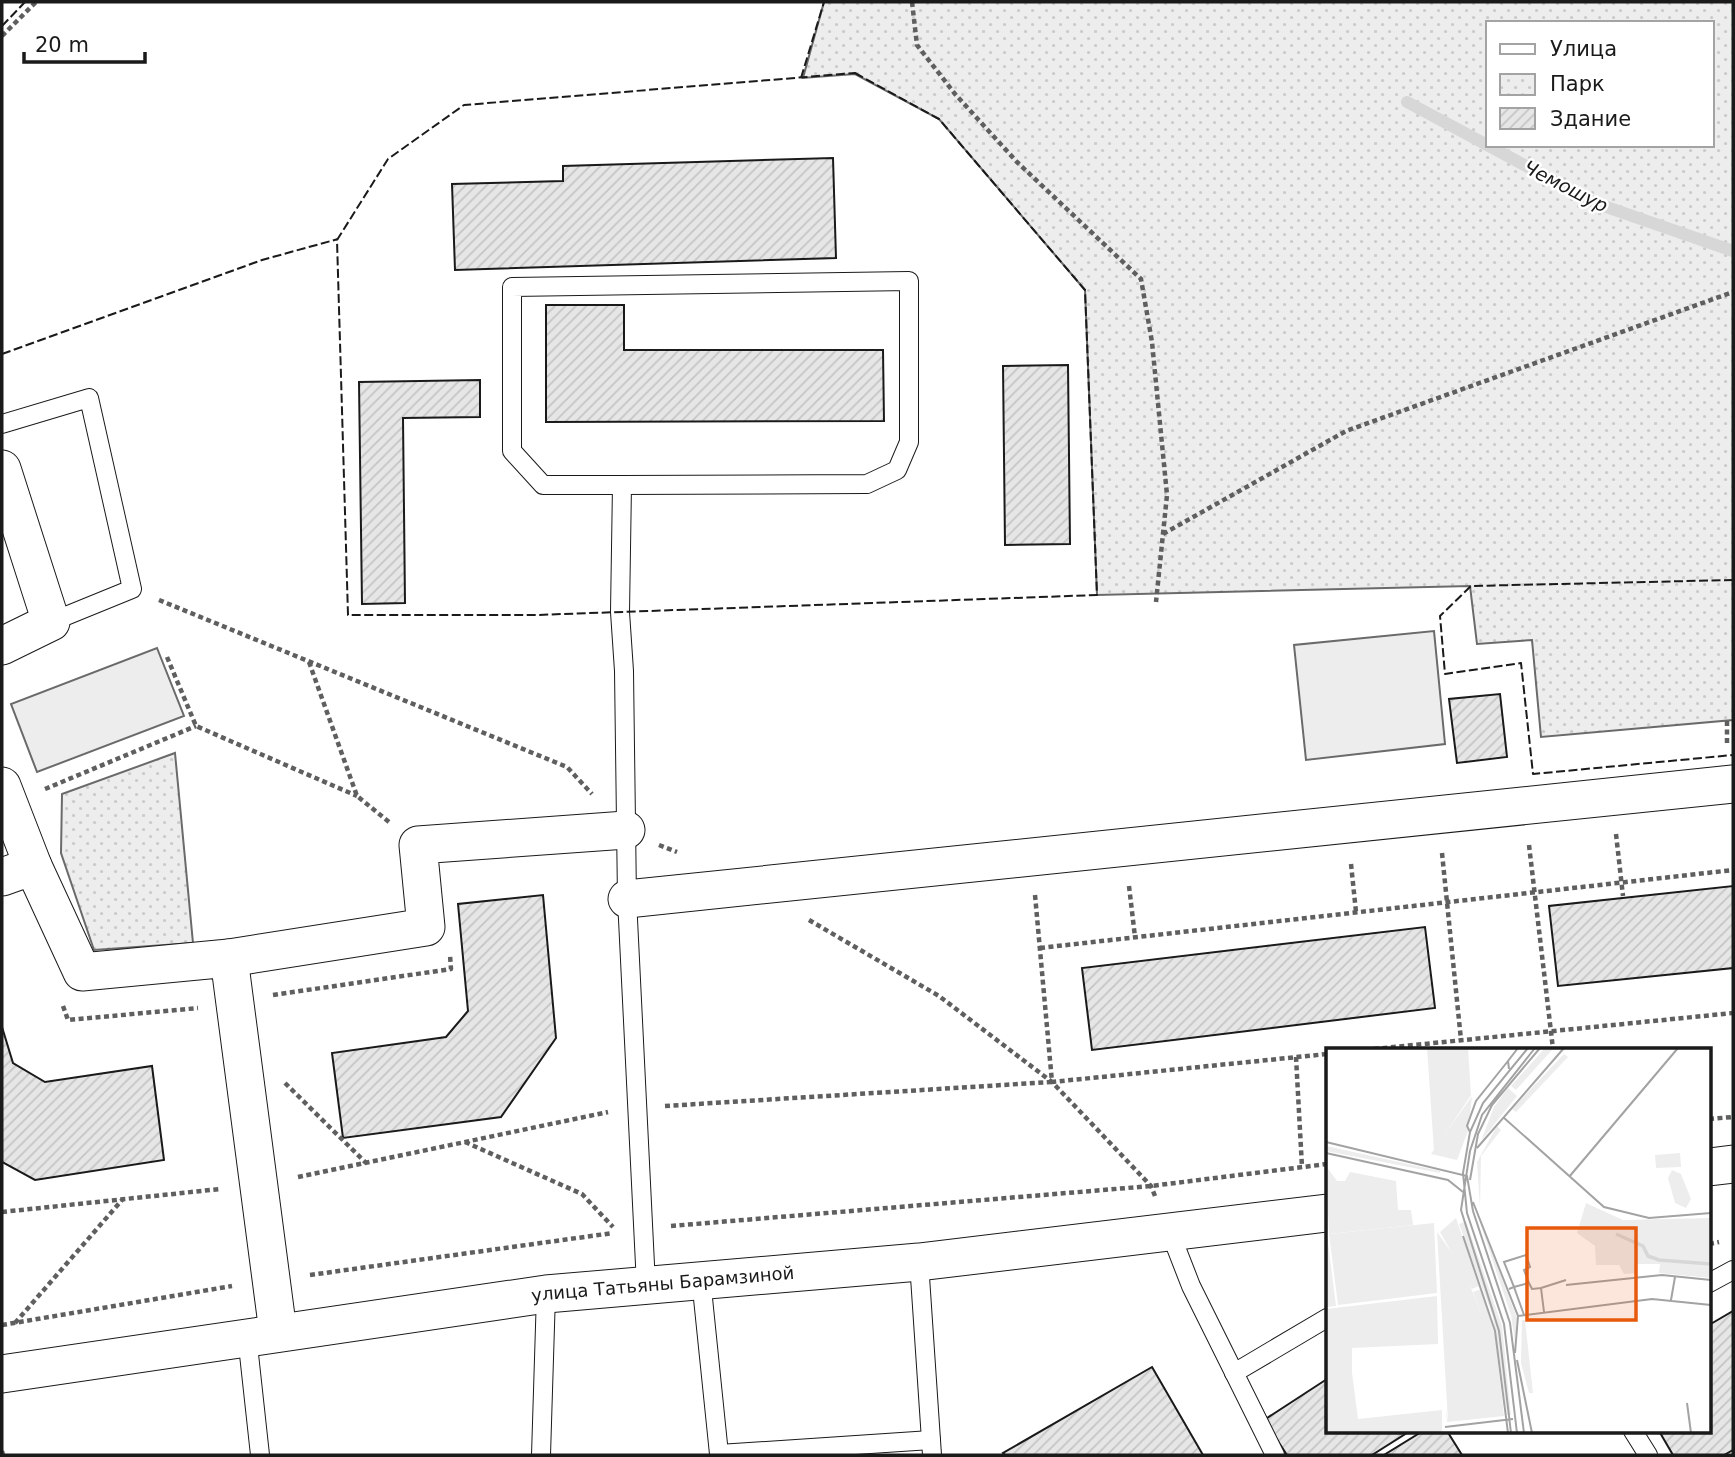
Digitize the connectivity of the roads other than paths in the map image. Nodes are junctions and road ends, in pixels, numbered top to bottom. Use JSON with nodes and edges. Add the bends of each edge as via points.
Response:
{"nodes":[{"id":1,"x":2,"y":424,"type":"edge"},
{"id":2,"x":2,"y":469,"type":"edge"},
{"id":3,"x":622,"y":485,"type":"junction"},
{"id":4,"x":51,"y":622,"type":"junction"},
{"id":5,"x":2,"y":646,"type":"edge"},
{"id":6,"x":1730,"y":770,"type":"edge"},
{"id":7,"x":5,"y":795,"type":"edge"},
{"id":8,"x":626,"y":830,"type":"junction"},
{"id":9,"x":17,"y":871,"type":"edge"},
{"id":10,"x":627,"y":899,"type":"junction"},
{"id":11,"x":229,"y":958,"type":"junction"},
{"id":12,"x":1733,"y":1164,"type":"edge"},
{"id":13,"x":1710,"y":1167,"type":"edge"},
{"id":14,"x":1326,"y":1213,"type":"edge"},
{"id":15,"x":1170,"y":1232,"type":"junction"},
{"id":16,"x":919,"y":1262,"type":"junction"},
{"id":17,"x":1733,"y":1270,"type":"edge"},
{"id":18,"x":701,"y":1279,"type":"junction"},
{"id":19,"x":1710,"y":1282,"type":"edge"},
{"id":20,"x":646,"y":1285,"type":"junction"},
{"id":21,"x":546,"y":1294,"type":"junction"},
{"id":22,"x":1326,"y":1319,"type":"edge"},
{"id":23,"x":263,"y":1334,"type":"junction"},
{"id":24,"x":1234,"y":1373,"type":"junction"},
{"id":25,"x":2,"y":1374,"type":"edge"},
{"id":26,"x":1634,"y":1432,"type":"edge"},
{"id":27,"x":931,"y":1448,"type":"edge"},
{"id":28,"x":260,"y":1455,"type":"edge"},
{"id":29,"x":541,"y":1455,"type":"edge"},
{"id":30,"x":1275,"y":1455,"type":"edge"},
{"id":31,"x":1648,"y":1455,"type":"edge"}],
"edges":[{"from":1,"to":4,"type":"lane","via":[[89,398],[132,589]]},
{"from":2,"to":4,"type":"street"},
{"from":3,"to":3,"type":"lane","via":[[867,484],[897,470],[909,442],[909,281],[512,287],[512,451],[542,485]]},
{"from":3,"to":8,"type":"lane"},
{"from":4,"to":5,"type":"street"},
{"from":6,"to":10,"type":"street"},
{"from":7,"to":9,"type":"street"},
{"from":8,"to":10,"type":"lane"},
{"from":8,"to":11,"type":"street","via":[[418,845],[426,927]]},
{"from":9,"to":11,"type":"street","via":[[82,972]]},
{"from":10,"to":20,"type":"lane"},
{"from":11,"to":23,"type":"street","via":[[272,1279]]},
{"from":12,"to":13,"type":"street"},
{"from":14,"to":15,"type":"street","name":"улица Татьяны Барамзиной"},
{"from":15,"to":16,"type":"street","name":"улица Татьяны Барамзиной"},
{"from":15,"to":24,"type":"lane"},
{"from":16,"to":18,"type":"street","name":"улица Татьяны Барамзиной"},
{"from":16,"to":27,"type":"lane"},
{"from":17,"to":19,"type":"lane"},
{"from":18,"to":20,"type":"street","name":"улица Татьяны Барамзиной"},
{"from":18,"to":27,"type":"lane","via":[[719,1454]]},
{"from":20,"to":21,"type":"street","name":"улица Татьяны Барамзиной"},
{"from":21,"to":23,"type":"street","name":"улица Татьяны Барамзиной"},
{"from":21,"to":29,"type":"lane"},
{"from":22,"to":24,"type":"lane"},
{"from":23,"to":25,"type":"street","name":"улица Татьяны Барамзиной"},
{"from":23,"to":28,"type":"lane"},
{"from":24,"to":30,"type":"lane"},
{"from":26,"to":31,"type":"lane"}]}
